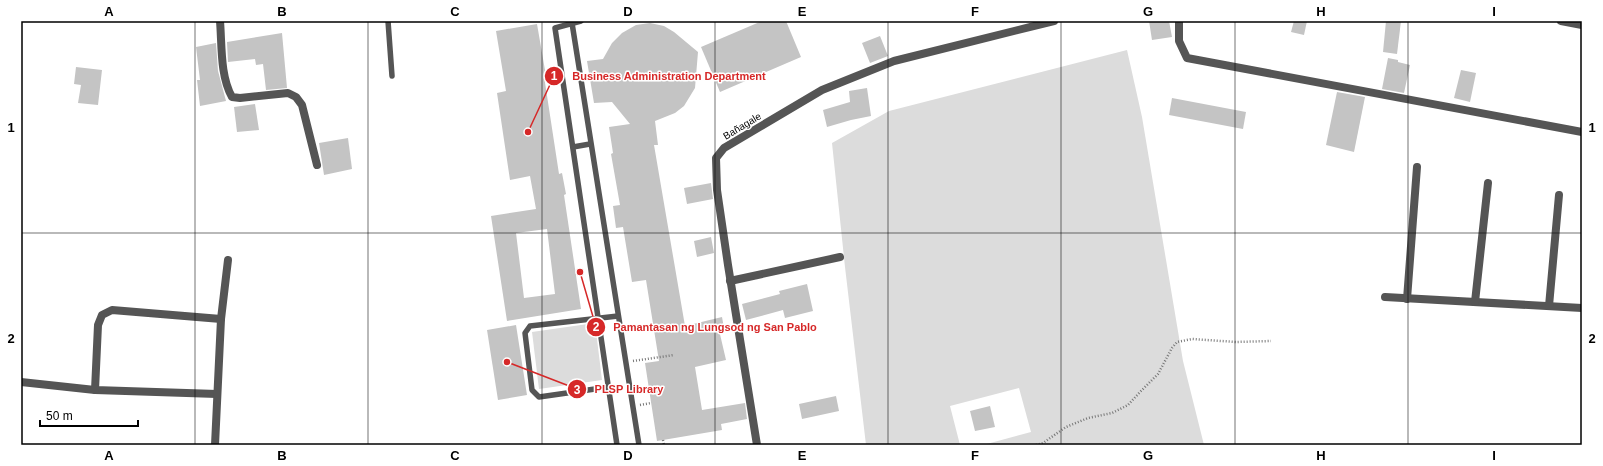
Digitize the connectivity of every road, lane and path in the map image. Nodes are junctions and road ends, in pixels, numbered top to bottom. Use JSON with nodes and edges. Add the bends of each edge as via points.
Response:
{"nodes":[{"id":1,"x":220,"y":21,"type":"edge"},
{"id":2,"x":388,"y":21,"type":"edge"},
{"id":3,"x":581,"y":21,"type":"edge"},
{"id":4,"x":1054,"y":21,"type":"edge"},
{"id":5,"x":1179,"y":21,"type":"edge"},
{"id":6,"x":1560,"y":21,"type":"edge"},
{"id":7,"x":572,"y":23,"type":"junction"},
{"id":8,"x":1582,"y":25,"type":"edge"},
{"id":9,"x":392,"y":76,"type":"dead end"},
{"id":10,"x":1582,"y":132,"type":"edge"},
{"id":11,"x":590,"y":144,"type":"junction"},
{"id":12,"x":573,"y":147,"type":"junction"},
{"id":13,"x":318,"y":165,"type":"dead end"},
{"id":14,"x":1417,"y":167,"type":"dead end"},
{"id":15,"x":1488,"y":182,"type":"dead end"},
{"id":16,"x":1559,"y":195,"type":"dead end"},
{"id":17,"x":840,"y":257,"type":"dead end"},
{"id":18,"x":228,"y":260,"type":"dead end"},
{"id":19,"x":730,"y":281,"type":"junction"},
{"id":20,"x":1385,"y":298,"type":"dead end"},
{"id":21,"x":1408,"y":299,"type":"junction"},
{"id":22,"x":1475,"y":302,"type":"junction"},
{"id":23,"x":1549,"y":306,"type":"junction"},
{"id":24,"x":1582,"y":308,"type":"edge"},
{"id":25,"x":618,"y":316,"type":"junction"},
{"id":26,"x":599,"y":318,"type":"junction"},
{"id":27,"x":221,"y":319,"type":"junction"},
{"id":28,"x":1271,"y":341,"type":"dead end"},
{"id":29,"x":674,"y":355,"type":"dead end"},
{"id":30,"x":633,"y":362,"type":"dead end"},
{"id":31,"x":21,"y":382,"type":"edge"},
{"id":32,"x":609,"y":387,"type":"junction"},
{"id":33,"x":95,"y":390,"type":"junction"},
{"id":34,"x":217,"y":394,"type":"junction"},
{"id":35,"x":651,"y":403,"type":"dead end"},
{"id":36,"x":640,"y":406,"type":"dead end"},
{"id":37,"x":664,"y":440,"type":"dead end"},
{"id":38,"x":215,"y":445,"type":"edge"},
{"id":39,"x":617,"y":445,"type":"edge"},
{"id":40,"x":639,"y":445,"type":"edge"},
{"id":41,"x":664,"y":445,"type":"edge"},
{"id":42,"x":757,"y":445,"type":"edge"},
{"id":43,"x":1036,"y":445,"type":"edge"}],
"edges":[{"from":1,"to":13,"type":"street","via":[[224,73],[232,97],[288,93],[296,96],[302,105]]},
{"from":2,"to":9,"type":"lane"},
{"from":3,"to":7,"type":"lane"},
{"from":4,"to":19,"type":"street","name":"Bañagale","via":[[894,61],[822,90],[724,148],[716,158],[717,190]]},
{"from":5,"to":10,"type":"street","via":[[1179,41],[1187,58]]},
{"from":6,"to":8,"type":"street"},
{"from":7,"to":11,"type":"lane"},
{"from":7,"to":12,"type":"lane","via":[[555,28]]},
{"from":11,"to":12,"type":"lane"},
{"from":11,"to":25,"type":"lane"},
{"from":12,"to":26,"type":"lane"},
{"from":14,"to":21,"type":"street"},
{"from":15,"to":22,"type":"street"},
{"from":16,"to":23,"type":"street"},
{"from":17,"to":19,"type":"street"},
{"from":18,"to":27,"type":"street"},
{"from":19,"to":42,"type":"street","name":"Bañagale"},
{"from":20,"to":21,"type":"street"},
{"from":21,"to":22,"type":"street"},
{"from":22,"to":23,"type":"street"},
{"from":23,"to":24,"type":"street"},
{"from":25,"to":26,"type":"lane"},
{"from":25,"to":40,"type":"lane"},
{"from":26,"to":32,"type":"lane"},
{"from":26,"to":32,"type":"lane","via":[[530,326],[524,333],[532,390],[539,397]]},
{"from":27,"to":33,"type":"street","via":[[112,310],[102,315],[98,325]]},
{"from":27,"to":34,"type":"street"},
{"from":28,"to":43,"type":"path","via":[[1192,339],[1176,342],[1158,374],[1128,405],[1112,413],[1088,418],[1066,427]]},
{"from":29,"to":30,"type":"path"},
{"from":31,"to":33,"type":"street"},
{"from":32,"to":39,"type":"lane"},
{"from":33,"to":34,"type":"street"},
{"from":34,"to":38,"type":"street"},
{"from":35,"to":36,"type":"path"},
{"from":37,"to":41,"type":"path"}]}
